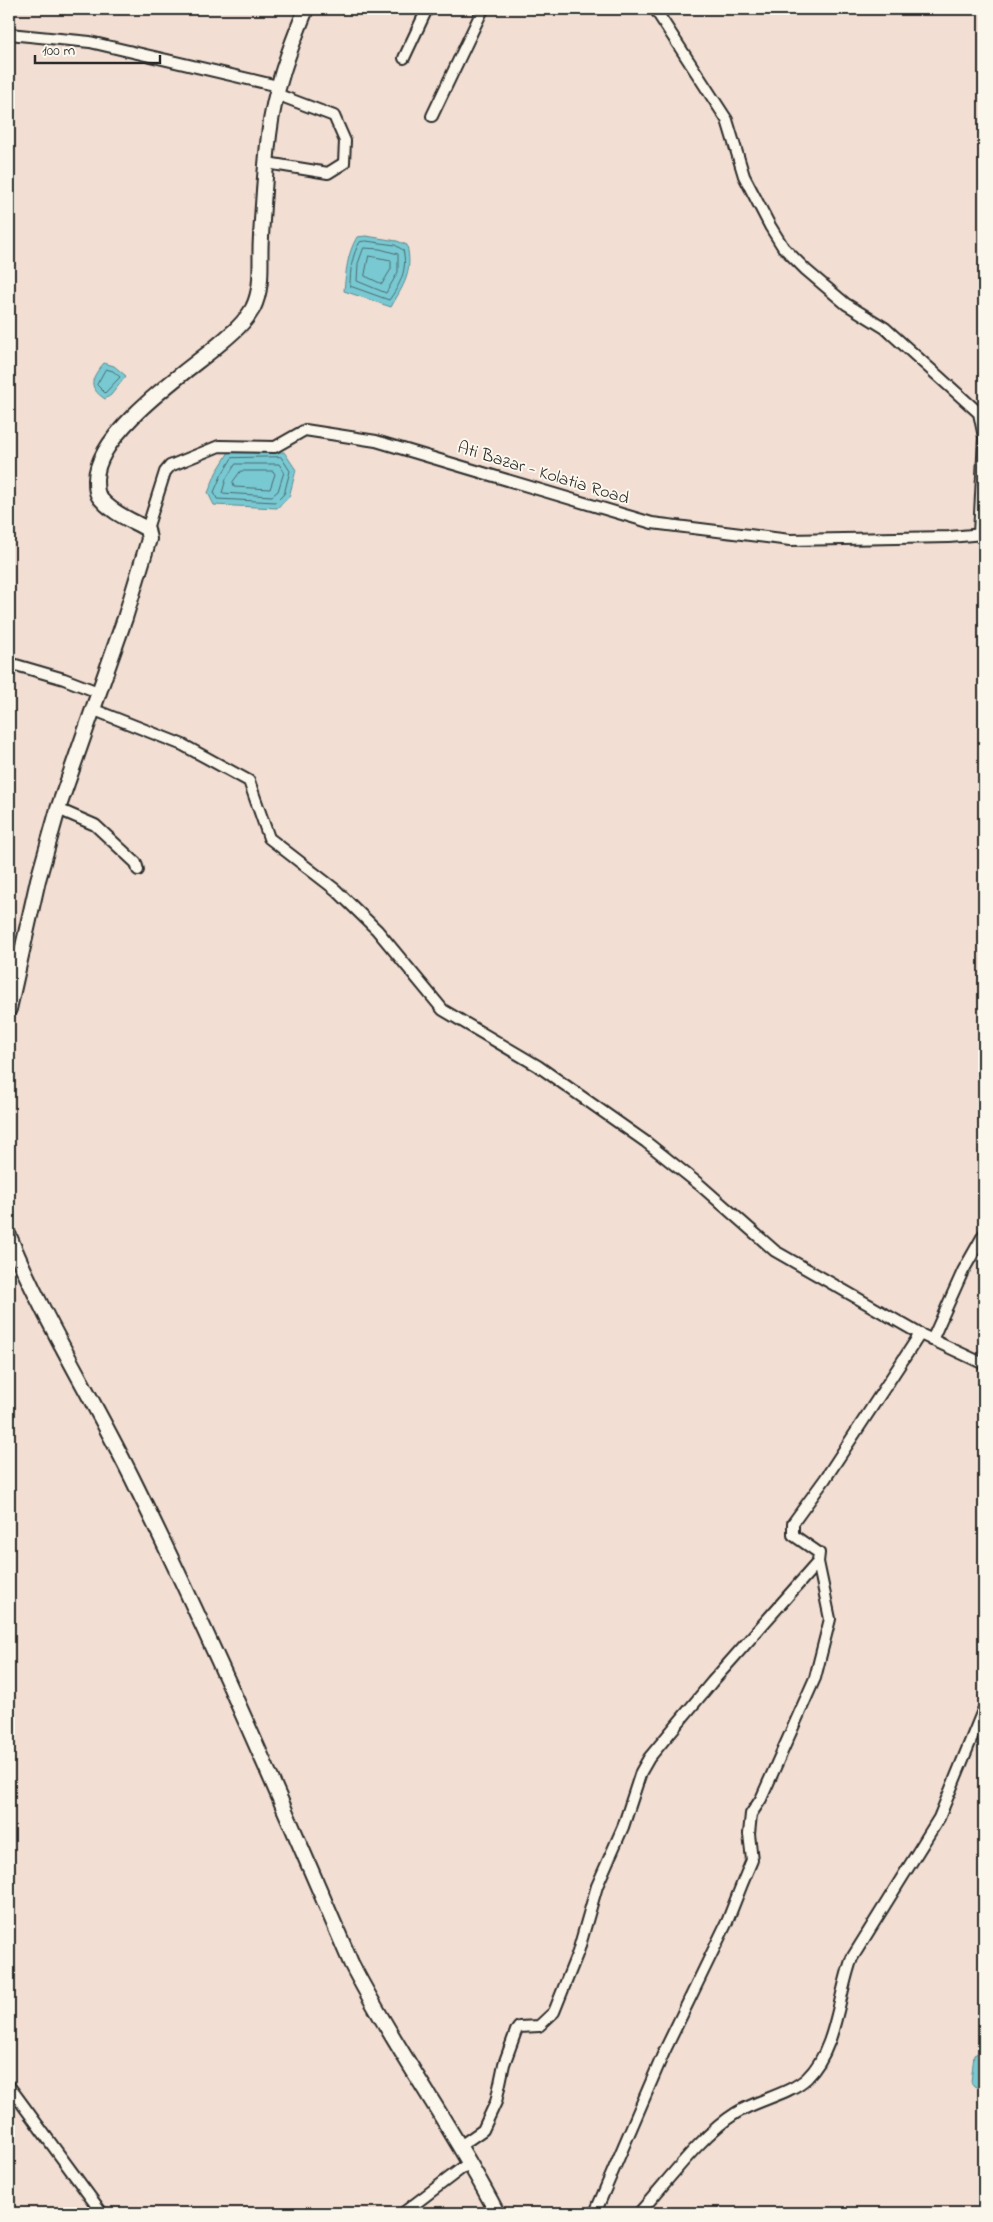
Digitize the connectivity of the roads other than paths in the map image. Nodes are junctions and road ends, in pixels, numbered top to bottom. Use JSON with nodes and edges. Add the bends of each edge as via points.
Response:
{"nodes":[{"id":1,"x":306,"y":9,"type":"edge"},
{"id":2,"x":427,"y":9,"type":"edge"},
{"id":3,"x":483,"y":9,"type":"edge"},
{"id":4,"x":655,"y":9,"type":"edge"},
{"id":5,"x":9,"y":34,"type":"edge"},
{"id":6,"x":404,"y":58,"type":"dead end"},
{"id":7,"x":277,"y":90,"type":"junction"},
{"id":8,"x":432,"y":116,"type":"dead end"},
{"id":9,"x":267,"y":163,"type":"junction"},
{"id":10,"x":147,"y":529,"type":"junction"},
{"id":11,"x":982,"y":534,"type":"edge"},
{"id":12,"x":9,"y":663,"type":"edge"},
{"id":13,"x":98,"y":692,"type":"junction"},
{"id":14,"x":92,"y":709,"type":"junction"},
{"id":15,"x":58,"y":809,"type":"junction"},
{"id":16,"x":138,"y":870,"type":"dead end"},
{"id":17,"x":9,"y":1009,"type":"edge"},
{"id":18,"x":984,"y":1234,"type":"edge"},
{"id":19,"x":9,"y":1236,"type":"edge"},
{"id":20,"x":920,"y":1334,"type":"junction"},
{"id":21,"x":932,"y":1340,"type":"junction"},
{"id":22,"x":984,"y":1364,"type":"edge"},
{"id":23,"x":818,"y":1562,"type":"junction"},
{"id":24,"x":984,"y":1708,"type":"edge"},
{"id":25,"x":981,"y":1731,"type":"edge"},
{"id":26,"x":9,"y":2086,"type":"edge"},
{"id":27,"x":460,"y":2146,"type":"junction"},
{"id":28,"x":470,"y":2162,"type":"junction"},
{"id":29,"x":102,"y":2213,"type":"edge"},
{"id":30,"x":403,"y":2213,"type":"edge"},
{"id":31,"x":497,"y":2213,"type":"edge"},
{"id":32,"x":595,"y":2213,"type":"edge"},
{"id":33,"x":638,"y":2213,"type":"edge"}],
"edges":[{"from":1,"to":7,"type":"main road"},
{"from":2,"to":6,"type":"street"},
{"from":3,"to":8,"type":"street"},
{"from":4,"to":11,"type":"street","via":[[728,120],[744,176],[783,246],[846,304],[885,328],[978,413],[984,437]]},
{"from":5,"to":7,"type":"street","via":[[90,42]]},
{"from":7,"to":9,"type":"main road"},
{"from":7,"to":9,"type":"street","via":[[334,116],[345,141],[344,163],[328,173]]},
{"from":9,"to":10,"type":"main road","via":[[261,286],[253,308],[239,328],[141,408],[100,458],[96,471],[99,497],[112,510]]},
{"from":10,"to":11,"type":"street","name":"Ati Bazar - Kolatia Road","via":[[165,472],[170,466],[219,446],[275,447],[305,430],[376,441],[652,523],[790,540],[949,538]]},
{"from":10,"to":13,"type":"main road","via":[[148,540],[128,609]]},
{"from":12,"to":13,"type":"street"},
{"from":13,"to":14,"type":"main road"},
{"from":14,"to":15,"type":"main road"},
{"from":14,"to":20,"type":"street","via":[[183,745],[249,781],[268,838],[336,890],[377,930],[443,1010],[538,1066],[646,1142],[775,1251]]},
{"from":15,"to":16,"type":"street","via":[[95,825],[136,863]]},
{"from":15,"to":17,"type":"main road","via":[[38,880]]},
{"from":18,"to":21,"type":"street","via":[[963,1271]]},
{"from":19,"to":27,"type":"main road","via":[[36,1299],[136,1485],[206,1630],[351,1963],[371,2003]]},
{"from":20,"to":21,"type":"street"},
{"from":20,"to":23,"type":"street","via":[[793,1523],[793,1535],[819,1553]]},
{"from":21,"to":22,"type":"street"},
{"from":23,"to":27,"type":"street","via":[[649,1758],[597,1886],[578,1952],[554,2012],[539,2026],[519,2027],[516,2031],[493,2109],[482,2130]]},
{"from":23,"to":32,"type":"street","via":[[830,1619],[815,1678],[752,1814],[749,1834],[752,1860],[727,1922],[664,2052]]},
{"from":24,"to":25,"type":"street"},
{"from":25,"to":33,"type":"street","via":[[939,1818],[852,1958],[843,1981],[835,2026],[819,2061],[807,2078],[735,2113],[706,2138]]},
{"from":26,"to":29,"type":"street"},
{"from":27,"to":28,"type":"main road"},
{"from":28,"to":30,"type":"street"},
{"from":28,"to":31,"type":"main road"}]}
